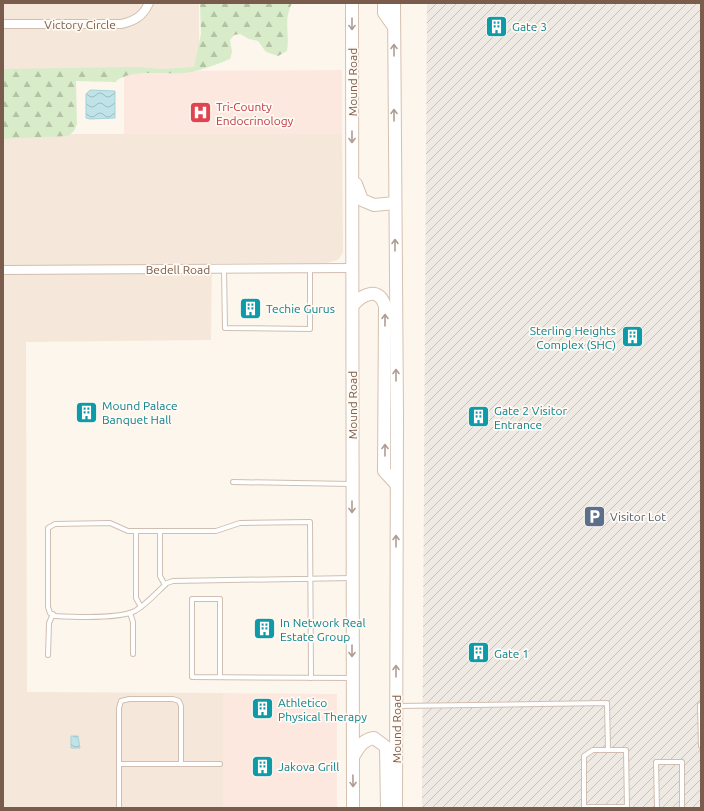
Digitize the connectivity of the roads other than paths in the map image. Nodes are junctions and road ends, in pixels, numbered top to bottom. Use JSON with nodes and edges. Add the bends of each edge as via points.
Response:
{"nodes":[{"id":1,"x":149,"y":3,"type":"edge"},
{"id":2,"x":352,"y":3,"type":"edge"},
{"id":3,"x":384,"y":3,"type":"edge"},
{"id":4,"x":394,"y":3,"type":"edge"},
{"id":5,"x":3,"y":24,"type":"edge"},
{"id":6,"x":394,"y":27,"type":"junction"},
{"id":7,"x":352,"y":175,"type":"junction"},
{"id":8,"x":395,"y":203,"type":"junction"},
{"id":9,"x":224,"y":268,"type":"junction"},
{"id":10,"x":310,"y":268,"type":"junction"},
{"id":11,"x":353,"y":268,"type":"junction"},
{"id":12,"x":3,"y":270,"type":"edge"},
{"id":13,"x":353,"y":305,"type":"junction"},
{"id":14,"x":233,"y":482,"type":"dead end"},
{"id":15,"x":352,"y":484,"type":"junction"},
{"id":16,"x":396,"y":484,"type":"junction"},
{"id":17,"x":136,"y":531,"type":"junction"},
{"id":18,"x":160,"y":531,"type":"junction"},
{"id":19,"x":352,"y":578,"type":"junction"},
{"id":20,"x":311,"y":579,"type":"junction"},
{"id":21,"x":165,"y":585,"type":"junction"},
{"id":22,"x":141,"y":607,"type":"junction"},
{"id":23,"x":130,"y":613,"type":"junction"},
{"id":24,"x":53,"y":614,"type":"junction"},
{"id":25,"x":133,"y":654,"type":"dead end"},
{"id":26,"x":48,"y":655,"type":"dead end"},
{"id":27,"x":220,"y":677,"type":"junction"},
{"id":28,"x":311,"y":678,"type":"junction"},
{"id":29,"x":353,"y":678,"type":"junction"},
{"id":30,"x":700,"y":705,"type":"edge"},
{"id":31,"x":396,"y":706,"type":"junction"},
{"id":32,"x":701,"y":746,"type":"edge"},
{"id":33,"x":608,"y":750,"type":"junction"},
{"id":34,"x":353,"y":758,"type":"junction"},
{"id":35,"x":119,"y":764,"type":"junction"},
{"id":36,"x":181,"y":764,"type":"junction"},
{"id":37,"x":220,"y":764,"type":"dead end"},
{"id":38,"x":119,"y":808,"type":"edge"},
{"id":39,"x":354,"y":808,"type":"edge"},
{"id":40,"x":388,"y":808,"type":"edge"},
{"id":41,"x":396,"y":808,"type":"edge"},
{"id":42,"x":657,"y":808,"type":"edge"},
{"id":43,"x":682,"y":808,"type":"edge"}],
"edges":[{"from":1,"to":5,"type":"street","name":"Victory Circle","via":[[140,16],[121,24]]},
{"from":2,"to":7,"type":"main road","name":"Mound Road","one_way":true},
{"from":3,"to":6,"type":"main road","via":[[384,13]]},
{"from":4,"to":6,"type":"main road","name":"Mound Road"},
{"from":8,"to":6,"type":"main road","name":"Mound Road","one_way":true},
{"from":7,"to":8,"type":"main road","via":[[362,200],[374,205]]},
{"from":7,"to":11,"type":"main road","name":"Mound Road"},
{"from":16,"to":8,"type":"main road","name":"Mound Road","one_way":true},
{"from":9,"to":10,"type":"street","name":"Bedell Road"},
{"from":9,"to":10,"type":"lane","via":[[225,328],[310,329]]},
{"from":9,"to":12,"type":"street","name":"Bedell Road"},
{"from":10,"to":11,"type":"street","name":"Bedell Road"},
{"from":11,"to":13,"type":"main road","name":"Mound Road"},
{"from":13,"to":15,"type":"main road","name":"Mound Road"},
{"from":16,"to":13,"type":"main road","one_way":true,"via":[[384,470],[384,300],[376,294],[370,294],[362,296]]},
{"from":14,"to":15,"type":"lane"},
{"from":15,"to":19,"type":"main road","name":"Mound Road","one_way":true},
{"from":31,"to":16,"type":"main road","name":"Mound Road","one_way":true},
{"from":17,"to":18,"type":"lane"},
{"from":17,"to":22,"type":"lane","via":[[136,598]]},
{"from":17,"to":24,"type":"lane","via":[[125,531],[110,523],[55,524],[50,527],[47,531],[48,607]]},
{"from":18,"to":20,"type":"lane","via":[[216,531],[240,523],[310,522]]},
{"from":18,"to":21,"type":"lane","via":[[160,576]]},
{"from":19,"to":20,"type":"lane"},
{"from":19,"to":29,"type":"main road","name":"Mound Road","one_way":true},
{"from":20,"to":21,"type":"lane","via":[[173,581]]},
{"from":20,"to":28,"type":"lane"},
{"from":21,"to":22,"type":"lane"},
{"from":22,"to":23,"type":"lane"},
{"from":23,"to":24,"type":"lane","via":[[116,616]]},
{"from":23,"to":25,"type":"lane","via":[[133,622]]},
{"from":24,"to":26,"type":"lane","via":[[49,623]]},
{"from":27,"to":27,"type":"lane","via":[[192,677],[192,599],[220,599]]},
{"from":27,"to":28,"type":"lane"},
{"from":28,"to":29,"type":"lane"},
{"from":29,"to":34,"type":"main road","name":"Mound Road"},
{"from":30,"to":32,"type":"lane"},
{"from":31,"to":33,"type":"lane","via":[[607,703]]},
{"from":31,"to":41,"type":"main road","name":"Mound Road"},
{"from":33,"to":33,"type":"lane","via":[[593,750],[584,756],[584,807],[627,807],[626,750]]},
{"from":34,"to":39,"type":"main road","name":"Mound Road","one_way":true},
{"from":34,"to":40,"type":"main road","via":[[366,740],[374,738],[386,747]]},
{"from":35,"to":36,"type":"lane"},
{"from":35,"to":36,"type":"lane","via":[[119,708],[121,701],[129,699],[179,701]]},
{"from":35,"to":38,"type":"lane"},
{"from":36,"to":37,"type":"lane"},
{"from":42,"to":43,"type":"lane","via":[[656,762],[682,762]]}]}
